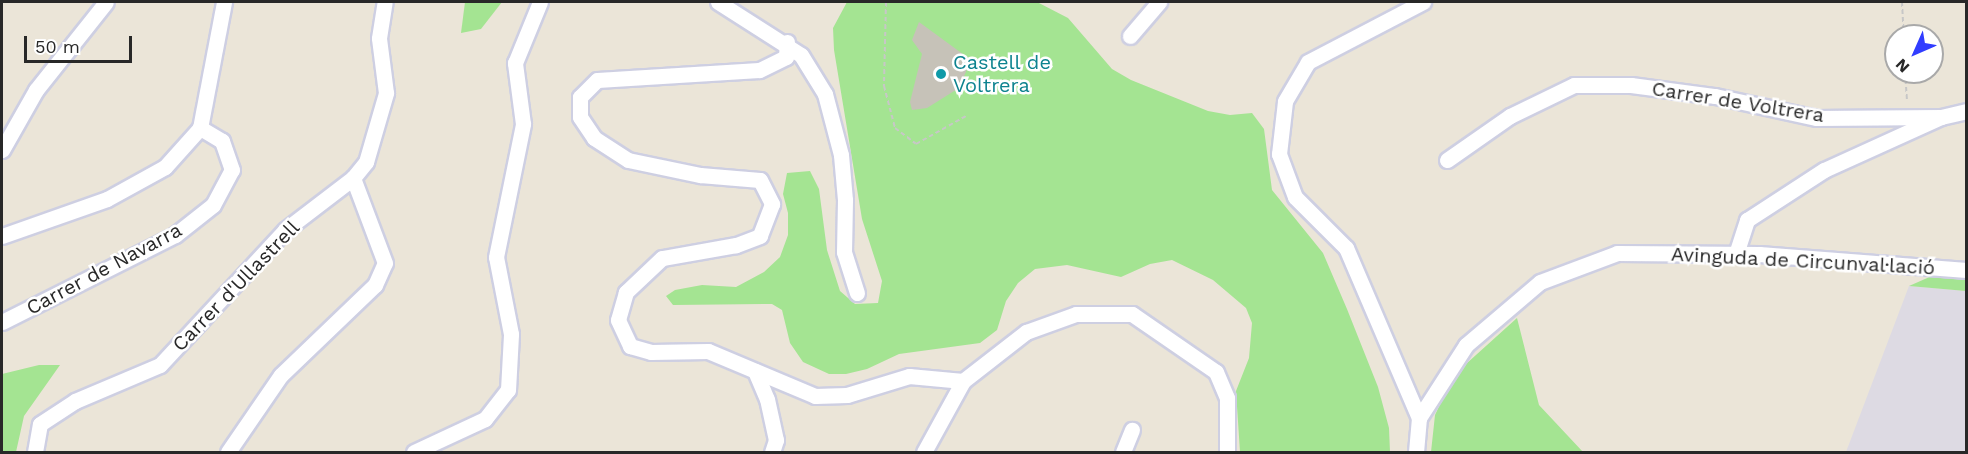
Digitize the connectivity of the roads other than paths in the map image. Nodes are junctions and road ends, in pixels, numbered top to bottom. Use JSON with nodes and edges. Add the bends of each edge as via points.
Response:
{"nodes":[{"id":1,"x":106,"y":2,"type":"edge"},
{"id":2,"x":224,"y":2,"type":"edge"},
{"id":3,"x":385,"y":2,"type":"edge"},
{"id":4,"x":540,"y":2,"type":"edge"},
{"id":5,"x":718,"y":2,"type":"edge"},
{"id":6,"x":1159,"y":2,"type":"edge"},
{"id":7,"x":1423,"y":2,"type":"edge"},
{"id":8,"x":1130,"y":36,"type":"dead end"},
{"id":9,"x":786,"y":42,"type":"junction"},
{"id":10,"x":1966,"y":111,"type":"edge"},
{"id":11,"x":1941,"y":117,"type":"junction"},
{"id":12,"x":200,"y":128,"type":"junction"},
{"id":13,"x":2,"y":150,"type":"edge"},
{"id":14,"x":1447,"y":160,"type":"dead end"},
{"id":15,"x":353,"y":178,"type":"junction"},
{"id":16,"x":2,"y":236,"type":"edge"},
{"id":17,"x":1736,"y":254,"type":"junction"},
{"id":18,"x":1966,"y":270,"type":"edge"},
{"id":19,"x":857,"y":293,"type":"dead end"},
{"id":20,"x":2,"y":322,"type":"edge"},
{"id":21,"x":755,"y":371,"type":"junction"},
{"id":22,"x":963,"y":381,"type":"junction"},
{"id":23,"x":1419,"y":418,"type":"junction"},
{"id":24,"x":1132,"y":430,"type":"dead end"},
{"id":25,"x":35,"y":452,"type":"edge"},
{"id":26,"x":228,"y":453,"type":"edge"},
{"id":27,"x":414,"y":453,"type":"edge"},
{"id":28,"x":772,"y":453,"type":"edge"},
{"id":29,"x":924,"y":453,"type":"edge"},
{"id":30,"x":1123,"y":453,"type":"edge"},
{"id":31,"x":1227,"y":453,"type":"edge"},
{"id":32,"x":1416,"y":453,"type":"edge"}],
"edges":[{"from":1,"to":13,"type":"street","via":[[36,90]]},
{"from":2,"to":12,"type":"street"},
{"from":3,"to":15,"type":"street","name":"Carrer d'Ullastrell","via":[[379,38],[386,93],[366,162]]},
{"from":4,"to":27,"type":"street","via":[[515,63],[523,124],[496,257],[512,334],[508,390],[485,419]]},
{"from":5,"to":9,"type":"street"},
{"from":6,"to":8,"type":"street"},
{"from":7,"to":23,"type":"street","via":[[1308,62],[1285,101],[1279,154],[1294,196],[1346,248]]},
{"from":9,"to":19,"type":"street","via":[[815,74],[835,123],[845,200],[844,252]]},
{"from":9,"to":21,"type":"street","via":[[786,57],[759,70],[597,80],[580,97],[580,117],[594,138],[628,160],[700,175],[760,180],[772,204],[760,236],[736,245],[662,258],[626,292],[618,320],[630,346],[651,352],[708,351]]},
{"from":10,"to":11,"type":"street"},
{"from":11,"to":14,"type":"street","name":"Carrer de Voltrera","via":[[1816,118],[1715,96],[1631,85],[1574,85],[1510,116]]},
{"from":11,"to":17,"type":"street","via":[[1824,170],[1748,220]]},
{"from":12,"to":16,"type":"street","via":[[165,167],[107,199]]},
{"from":12,"to":20,"type":"street","name":"Carrer de Navarra","via":[[222,141],[232,170],[213,205],[175,235]]},
{"from":15,"to":25,"type":"street","name":"Carrer d'Ullastrell","via":[[285,230],[160,364],[75,401],[40,424]]},
{"from":15,"to":26,"type":"street","via":[[384,263],[375,285],[280,375]]},
{"from":17,"to":18,"type":"street","name":"Avinguda de Circunval·lació"},
{"from":17,"to":23,"type":"street","name":"Avinguda de Circunval·lació","via":[[1617,253],[1540,282],[1466,345]]},
{"from":21,"to":22,"type":"street","via":[[815,396],[847,395],[909,376]]},
{"from":21,"to":28,"type":"street","via":[[767,399],[776,440]]},
{"from":22,"to":29,"type":"street"},
{"from":22,"to":31,"type":"street","via":[[1026,332],[1076,314],[1132,314],[1216,372],[1227,398]]},
{"from":23,"to":32,"type":"street","name":"Avinguda de Circunval·lació"},
{"from":24,"to":30,"type":"street"}]}
